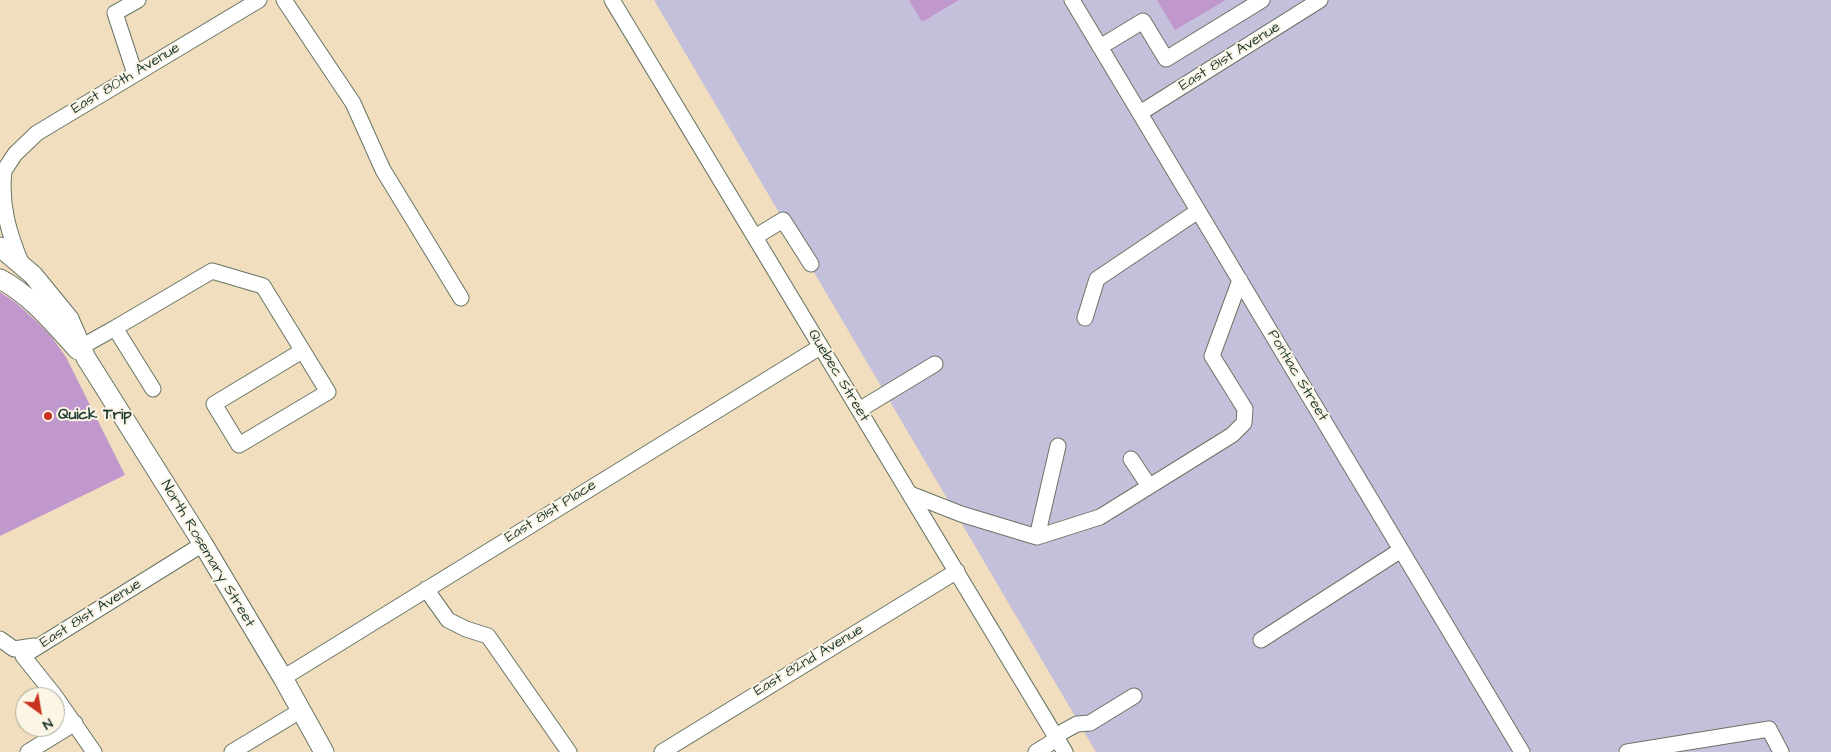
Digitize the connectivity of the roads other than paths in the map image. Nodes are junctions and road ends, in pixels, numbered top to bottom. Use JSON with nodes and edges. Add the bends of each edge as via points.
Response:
{"nodes":[{"id":1,"x":138,"y":0,"type":"edge"},
{"id":2,"x":259,"y":0,"type":"edge"},
{"id":3,"x":284,"y":0,"type":"edge"},
{"id":4,"x":612,"y":0,"type":"edge"},
{"id":5,"x":1072,"y":0,"type":"edge"},
{"id":6,"x":1262,"y":0,"type":"edge"},
{"id":7,"x":1320,"y":0,"type":"edge"},
{"id":8,"x":1100,"y":47,"type":"junction"},
{"id":9,"x":135,"y":74,"type":"junction"},
{"id":10,"x":1140,"y":113,"type":"junction"},
{"id":11,"x":2,"y":174,"type":"edge"},
{"id":12,"x":1198,"y":211,"type":"junction"},
{"id":13,"x":755,"y":236,"type":"junction"},
{"id":14,"x":0,"y":248,"type":"edge"},
{"id":15,"x":811,"y":264,"type":"dead end"},
{"id":16,"x":22,"y":265,"type":"junction"},
{"id":17,"x":0,"y":279,"type":"edge"},
{"id":18,"x":1240,"y":280,"type":"junction"},
{"id":19,"x":460,"y":298,"type":"dead end"},
{"id":20,"x":1085,"y":318,"type":"dead end"},
{"id":21,"x":115,"y":328,"type":"junction"},
{"id":22,"x":820,"y":347,"type":"junction"},
{"id":23,"x":302,"y":351,"type":"junction"},
{"id":24,"x":84,"y":353,"type":"junction"},
{"id":25,"x":934,"y":364,"type":"dead end"},
{"id":26,"x":153,"y":389,"type":"dead end"},
{"id":27,"x":859,"y":410,"type":"junction"},
{"id":28,"x":1058,"y":446,"type":"dead end"},
{"id":29,"x":1131,"y":459,"type":"dead end"},
{"id":30,"x":1149,"y":486,"type":"junction"},
{"id":31,"x":910,"y":494,"type":"junction"},
{"id":32,"x":1037,"y":537,"type":"junction"},
{"id":33,"x":203,"y":544,"type":"junction"},
{"id":34,"x":1402,"y":550,"type":"junction"},
{"id":35,"x":957,"y":571,"type":"junction"},
{"id":36,"x":426,"y":589,"type":"junction"},
{"id":37,"x":1261,"y":640,"type":"dead end"},
{"id":38,"x":3,"y":644,"type":"edge"},
{"id":39,"x":43,"y":644,"type":"junction"},
{"id":40,"x":283,"y":678,"type":"junction"},
{"id":41,"x":1134,"y":696,"type":"dead end"},
{"id":42,"x":300,"y":712,"type":"junction"},
{"id":43,"x":75,"y":723,"type":"junction"},
{"id":44,"x":1059,"y":742,"type":"edge"},
{"id":45,"x":28,"y":752,"type":"edge"},
{"id":46,"x":94,"y":752,"type":"edge"},
{"id":47,"x":232,"y":752,"type":"edge"},
{"id":48,"x":324,"y":752,"type":"edge"},
{"id":49,"x":569,"y":752,"type":"edge"},
{"id":50,"x":662,"y":752,"type":"edge"},
{"id":51,"x":1036,"y":752,"type":"edge"},
{"id":52,"x":1522,"y":752,"type":"edge"},
{"id":53,"x":1627,"y":752,"type":"edge"},
{"id":54,"x":1781,"y":752,"type":"edge"}],
"edges":[{"from":1,"to":9,"type":"street","via":[[115,14]]},
{"from":2,"to":9,"type":"street","name":"East 80th Avenue"},
{"from":3,"to":19,"type":"street","via":[[353,103],[383,170]]},
{"from":4,"to":13,"type":"street","name":"Quebec Street"},
{"from":5,"to":8,"type":"street","name":"Pontiac Street"},
{"from":6,"to":8,"type":"street","via":[[1166,60],[1143,21]]},
{"from":7,"to":10,"type":"street","name":"East 81st Avenue"},
{"from":8,"to":10,"type":"street","name":"Pontiac Street"},
{"from":9,"to":11,"type":"street","name":"East 80th Avenue","via":[[38,133],[15,154]]},
{"from":10,"to":12,"type":"street","name":"Pontiac Street"},
{"from":11,"to":16,"type":"street","name":"East 80th Avenue","via":[[2,210]]},
{"from":12,"to":18,"type":"street","name":"Pontiac Street"},
{"from":12,"to":20,"type":"street","via":[[1097,279]]},
{"from":13,"to":15,"type":"street","via":[[783,220]]},
{"from":13,"to":22,"type":"street","name":"Quebec Street"},
{"from":14,"to":16,"type":"main road","name":"North Rosemary Street"},
{"from":16,"to":24,"type":"main road","name":"North Rosemary Street","via":[[70,319]]},
{"from":17,"to":24,"type":"main road","name":"North Rosemary Street","via":[[36,305]]},
{"from":18,"to":30,"type":"street","via":[[1212,356],[1245,409],[1244,423],[1232,435]]},
{"from":18,"to":34,"type":"street","name":"Pontiac Street"},
{"from":21,"to":23,"type":"street","via":[[212,271],[263,286]]},
{"from":21,"to":24,"type":"street"},
{"from":21,"to":26,"type":"street"},
{"from":22,"to":27,"type":"street","name":"Quebec Street"},
{"from":22,"to":36,"type":"street","name":"East 81st Place"},
{"from":23,"to":23,"type":"street","via":[[328,392],[239,445],[214,404]]},
{"from":24,"to":33,"type":"main road","name":"North Rosemary Street"},
{"from":25,"to":27,"type":"street"},
{"from":27,"to":31,"type":"street","name":"Quebec Street"},
{"from":28,"to":32,"type":"street"},
{"from":29,"to":30,"type":"street"},
{"from":30,"to":32,"type":"street","via":[[1100,516]]},
{"from":31,"to":32,"type":"street","via":[[961,514]]},
{"from":31,"to":35,"type":"street","name":"Quebec Street"},
{"from":33,"to":39,"type":"street","name":"East 81st Avenue"},
{"from":33,"to":40,"type":"main road","name":"North Rosemary Street"},
{"from":34,"to":37,"type":"street"},
{"from":34,"to":52,"type":"street","name":"Pontiac Street"},
{"from":35,"to":44,"type":"street","name":"Quebec Street"},
{"from":35,"to":50,"type":"street","name":"East 82nd Avenue"},
{"from":36,"to":40,"type":"street","name":"East 81st Place"},
{"from":36,"to":49,"type":"street","via":[[448,620],[488,636]]},
{"from":38,"to":39,"type":"street","via":[[14,649]]},
{"from":39,"to":43,"type":"street","name":"East 81st Avenue","via":[[23,656]]},
{"from":40,"to":42,"type":"main road","name":"North Rosemary Street"},
{"from":41,"to":44,"type":"street","via":[[1090,723],[1076,724]]},
{"from":42,"to":47,"type":"street"},
{"from":42,"to":48,"type":"main road","name":"North Rosemary Street"},
{"from":43,"to":45,"type":"street"},
{"from":43,"to":46,"type":"street"},
{"from":44,"to":51,"type":"street"},
{"from":53,"to":54,"type":"street","via":[[1769,729]]}]}
